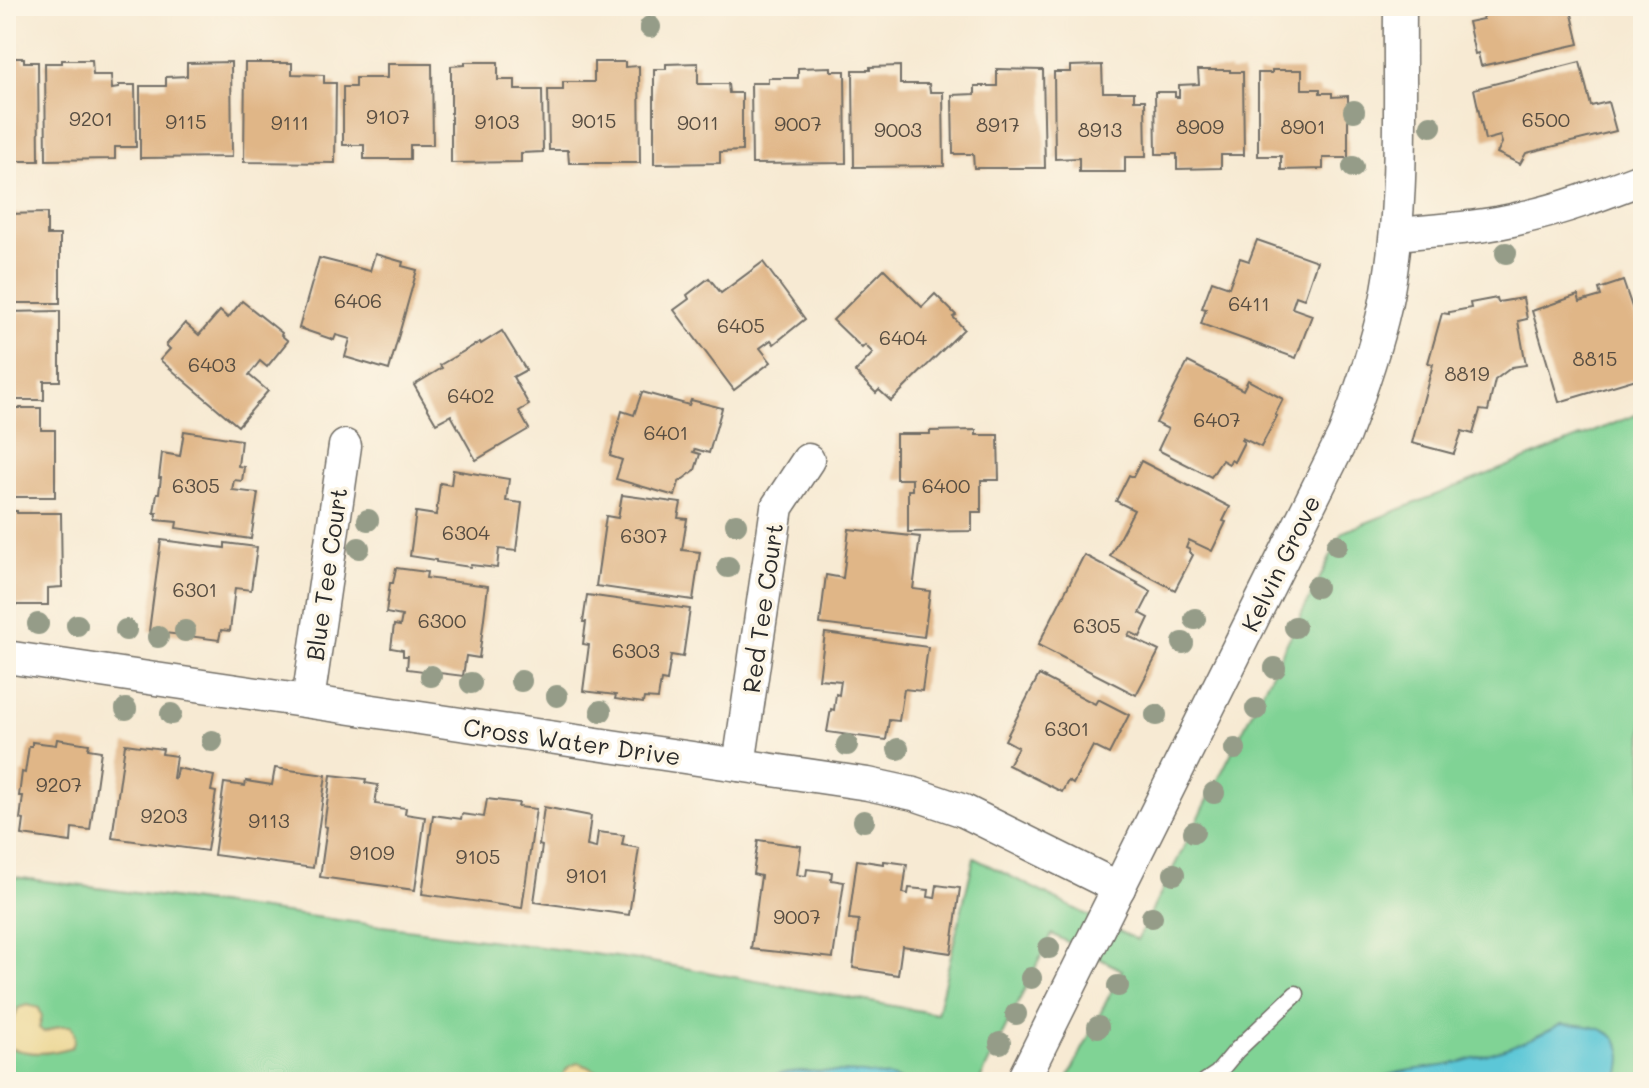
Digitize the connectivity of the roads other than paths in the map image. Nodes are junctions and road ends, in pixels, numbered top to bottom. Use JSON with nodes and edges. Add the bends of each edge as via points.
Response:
{"nodes":[{"id":1,"x":1400,"y":6,"type":"edge"},
{"id":2,"x":1643,"y":178,"type":"edge"},
{"id":3,"x":1396,"y":234,"type":"junction"},
{"id":4,"x":345,"y":446,"type":"dead end"},
{"id":5,"x":808,"y":460,"type":"dead end"},
{"id":6,"x":6,"y":657,"type":"edge"},
{"id":7,"x":308,"y":701,"type":"junction"},
{"id":8,"x":739,"y":765,"type":"junction"},
{"id":9,"x":1119,"y":888,"type":"junction"},
{"id":10,"x":1296,"y":994,"type":"dead end"},
{"id":11,"x":1022,"y":1082,"type":"edge"},
{"id":12,"x":1205,"y":1082,"type":"edge"}],
"edges":[{"from":1,"to":3,"type":"street","name":"Kelvin Grove"},
{"from":2,"to":3,"type":"street","via":[[1524,218]]},
{"from":3,"to":9,"type":"street","name":"Kelvin Grove","via":[[1369,368],[1344,435]]},
{"from":4,"to":7,"type":"street","name":"Blue Tee Court"},
{"from":5,"to":8,"type":"street","name":"Red Tee Court","via":[[777,507]]},
{"from":6,"to":7,"type":"street","name":"Cross Water Drive"},
{"from":7,"to":8,"type":"street","name":"Cross Water Drive"},
{"from":8,"to":9,"type":"street","name":"Cross Water Drive","via":[[914,794],[964,811]]},
{"from":9,"to":11,"type":"street","name":"Kelvin Grove"},
{"from":10,"to":12,"type":"lane"}]}
